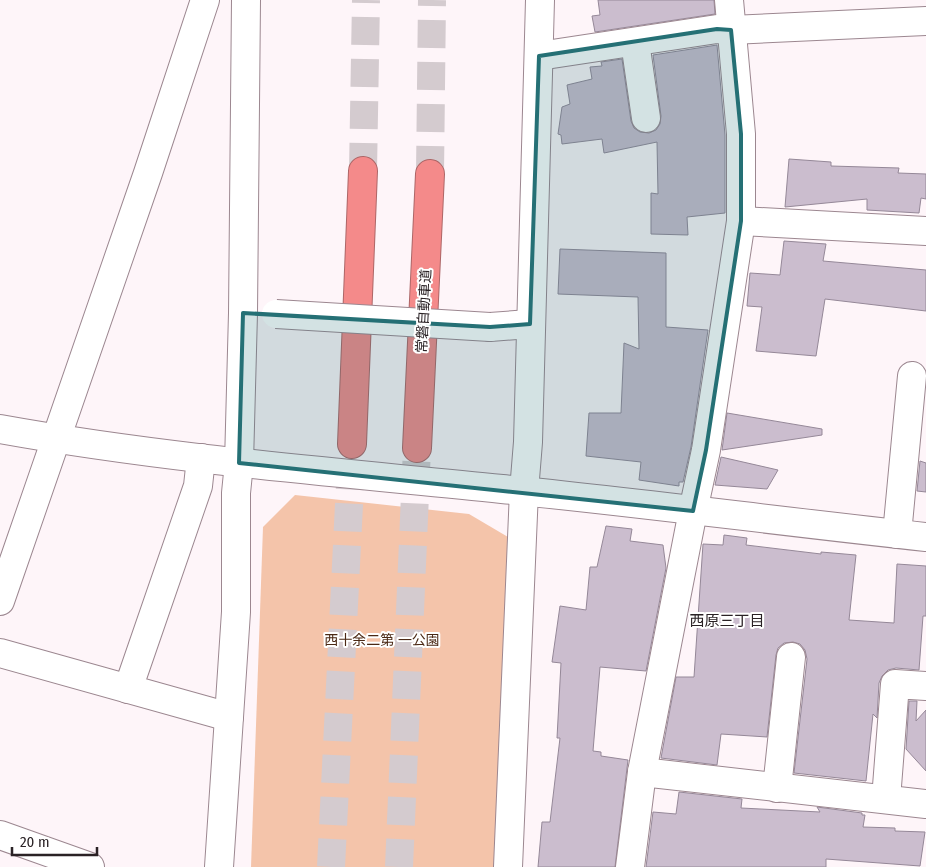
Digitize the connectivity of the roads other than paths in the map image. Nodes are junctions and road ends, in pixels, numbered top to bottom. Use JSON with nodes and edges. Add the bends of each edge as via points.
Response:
{"nodes":[{"id":1,"x":206,"y":0,"type":"edge"},
{"id":2,"x":246,"y":0,"type":"edge"},
{"id":3,"x":540,"y":0,"type":"edge"},
{"id":4,"x":729,"y":0,"type":"edge"},
{"id":5,"x":926,"y":21,"type":"edge"},
{"id":6,"x":731,"y":30,"type":"junction"},
{"id":7,"x":635,"y":42,"type":"junction"},
{"id":8,"x":539,"y":56,"type":"junction"},
{"id":9,"x":646,"y":118,"type":"dead end"},
{"id":10,"x":363,"y":171,"type":"tunnel mouth"},
{"id":11,"x":430,"y":174,"type":"tunnel mouth"},
{"id":12,"x":742,"y":221,"type":"junction"},
{"id":13,"x":926,"y":232,"type":"edge"},
{"id":14,"x":243,"y":313,"type":"junction"},
{"id":15,"x":530,"y":324,"type":"junction"},
{"id":16,"x":912,"y":376,"type":"dead end"},
{"id":17,"x":0,"y":429,"type":"edge"},
{"id":18,"x":55,"y":439,"type":"junction"},
{"id":19,"x":352,"y":444,"type":"tunnel mouth"},
{"id":20,"x":417,"y":448,"type":"tunnel mouth"},
{"id":21,"x":201,"y":458,"type":"junction"},
{"id":22,"x":240,"y":464,"type":"junction"},
{"id":23,"x":524,"y":491,"type":"junction"},
{"id":24,"x":693,"y":511,"type":"junction"},
{"id":25,"x":897,"y":534,"type":"junction"},
{"id":26,"x":926,"y":537,"type":"edge"},
{"id":27,"x":0,"y":601,"type":"edge"},
{"id":28,"x":0,"y":653,"type":"edge"},
{"id":29,"x":792,"y":657,"type":"dead end"},
{"id":30,"x":926,"y":686,"type":"edge"},
{"id":31,"x":128,"y":689,"type":"junction"},
{"id":32,"x":229,"y":717,"type":"junction"},
{"id":33,"x":642,"y":772,"type":"junction"},
{"id":34,"x":777,"y":788,"type":"junction"},
{"id":35,"x":886,"y":800,"type":"junction"},
{"id":36,"x":926,"y":804,"type":"edge"},
{"id":37,"x":0,"y":835,"type":"edge"},
{"id":38,"x":90,"y":867,"type":"edge"},
{"id":39,"x":219,"y":867,"type":"edge"},
{"id":40,"x":508,"y":867,"type":"edge"},
{"id":41,"x":630,"y":867,"type":"edge"}],
"edges":[{"from":1,"to":18,"type":"street"},
{"from":2,"to":14,"type":"street"},
{"from":3,"to":8,"type":"street"},
{"from":4,"to":6,"type":"street"},
{"from":5,"to":6,"type":"street"},
{"from":6,"to":7,"type":"street","via":[[717,29]]},
{"from":6,"to":12,"type":"street","via":[[741,134]]},
{"from":7,"to":8,"type":"street"},
{"from":7,"to":9,"type":"street"},
{"from":8,"to":15,"type":"street"},
{"from":10,"to":19,"type":"highway"},
{"from":11,"to":20,"type":"highway","name":"常磐自動車道"},
{"from":12,"to":13,"type":"street"},
{"from":12,"to":24,"type":"street","via":[[706,450]]},
{"from":14,"to":15,"type":"street","bridge":true,"via":[[490,327]]},
{"from":14,"to":22,"type":"street"},
{"from":15,"to":23,"type":"street"},
{"from":16,"to":25,"type":"street"},
{"from":17,"to":18,"type":"street"},
{"from":18,"to":21,"type":"street"},
{"from":18,"to":27,"type":"street"},
{"from":21,"to":22,"type":"street"},
{"from":21,"to":31,"type":"street","via":[[198,486]]},
{"from":22,"to":23,"type":"street"},
{"from":22,"to":32,"type":"street","via":[[236,493],[236,612]]},
{"from":23,"to":24,"type":"street"},
{"from":23,"to":40,"type":"street"},
{"from":24,"to":25,"type":"street"},
{"from":24,"to":33,"type":"street"},
{"from":25,"to":26,"type":"street"},
{"from":28,"to":31,"type":"street"},
{"from":29,"to":34,"type":"street"},
{"from":30,"to":35,"type":"street","via":[[895,684]]},
{"from":31,"to":32,"type":"street"},
{"from":32,"to":39,"type":"street"},
{"from":33,"to":34,"type":"street"},
{"from":33,"to":41,"type":"street"},
{"from":34,"to":35,"type":"street"},
{"from":35,"to":36,"type":"street"},
{"from":37,"to":38,"type":"street"}]}
